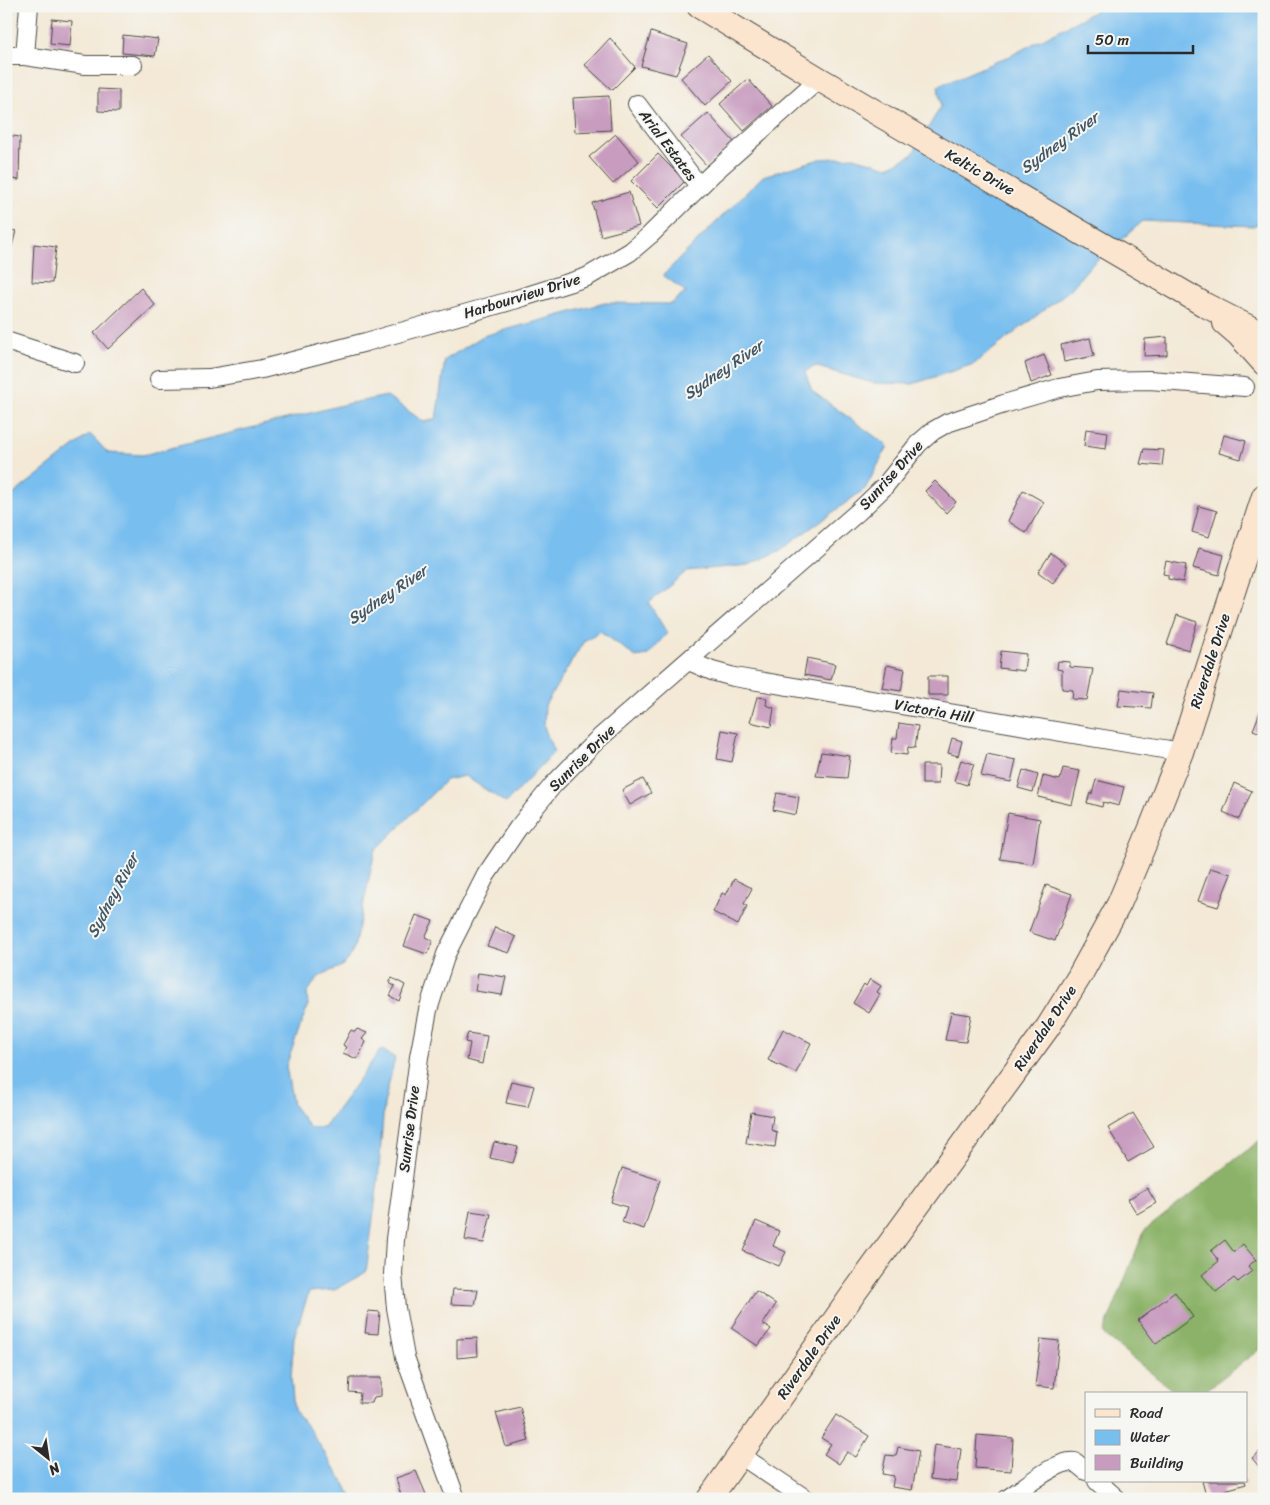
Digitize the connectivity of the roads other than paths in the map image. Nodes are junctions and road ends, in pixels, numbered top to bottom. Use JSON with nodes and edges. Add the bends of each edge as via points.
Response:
{"nodes":[{"id":1,"x":29,"y":6,"type":"edge"},
{"id":2,"x":698,"y":6,"type":"edge"},
{"id":3,"x":6,"y":56,"type":"edge"},
{"id":4,"x":24,"y":56,"type":"junction"},
{"id":5,"x":133,"y":65,"type":"dead end"},
{"id":6,"x":819,"y":80,"type":"junction"},
{"id":7,"x":637,"y":104,"type":"dead end"},
{"id":8,"x":699,"y":186,"type":"junction"},
{"id":9,"x":1206,"y":305,"type":"junction"},
{"id":10,"x":1264,"y":335,"type":"edge"},
{"id":11,"x":6,"y":341,"type":"edge"},
{"id":12,"x":75,"y":363,"type":"dead end"},
{"id":13,"x":1264,"y":363,"type":"edge"},
{"id":14,"x":159,"y":379,"type":"dead end"},
{"id":15,"x":1245,"y":387,"type":"dead end"},
{"id":16,"x":1264,"y":496,"type":"edge"},
{"id":17,"x":689,"y":661,"type":"junction"},
{"id":18,"x":1181,"y":752,"type":"junction"},
{"id":19,"x":740,"y":1455,"type":"junction"},
{"id":20,"x":1081,"y":1467,"type":"edge"},
{"id":21,"x":1098,"y":1482,"type":"edge"},
{"id":22,"x":456,"y":1499,"type":"edge"},
{"id":23,"x":708,"y":1499,"type":"edge"},
{"id":24,"x":806,"y":1499,"type":"edge"},
{"id":25,"x":1007,"y":1499,"type":"edge"},
{"id":26,"x":1117,"y":1499,"type":"edge"}],
"edges":[{"from":1,"to":4,"type":"street"},
{"from":2,"to":6,"type":"main road","name":"Keltic Drive"},
{"from":3,"to":4,"type":"street"},
{"from":4,"to":5,"type":"street","via":[[85,65]]},
{"from":6,"to":8,"type":"street","name":"Harbourview Drive"},
{"from":6,"to":9,"type":"main road","name":"Keltic Drive"},
{"from":7,"to":8,"type":"street","name":"Arial Estates"},
{"from":8,"to":14,"type":"street","name":"Harbourview Drive","via":[[630,252],[606,267],[567,284],[262,369],[209,378]]},
{"from":9,"to":10,"type":"main road","name":"Keltic Drive"},
{"from":9,"to":13,"type":"main road"},
{"from":11,"to":12,"type":"street"},
{"from":15,"to":17,"type":"street","name":"Sunrise Drive","via":[[1149,380],[1085,382],[948,423],[923,439],[884,487]]},
{"from":16,"to":18,"type":"main road","name":"Riverdale Drive"},
{"from":17,"to":18,"type":"street","name":"Victoria Hill","via":[[734,677]]},
{"from":17,"to":22,"type":"street","name":"Sunrise Drive","via":[[596,741],[523,822],[480,885],[446,954],[433,990],[416,1073],[393,1274],[405,1357]]},
{"from":18,"to":19,"type":"main road","name":"Riverdale Drive","via":[[1119,904],[1056,1015]]},
{"from":19,"to":23,"type":"main road","name":"Riverdale Drive"},
{"from":19,"to":24,"type":"street"},
{"from":20,"to":25,"type":"street","via":[[1062,1463]]},
{"from":21,"to":26,"type":"street"}]}
